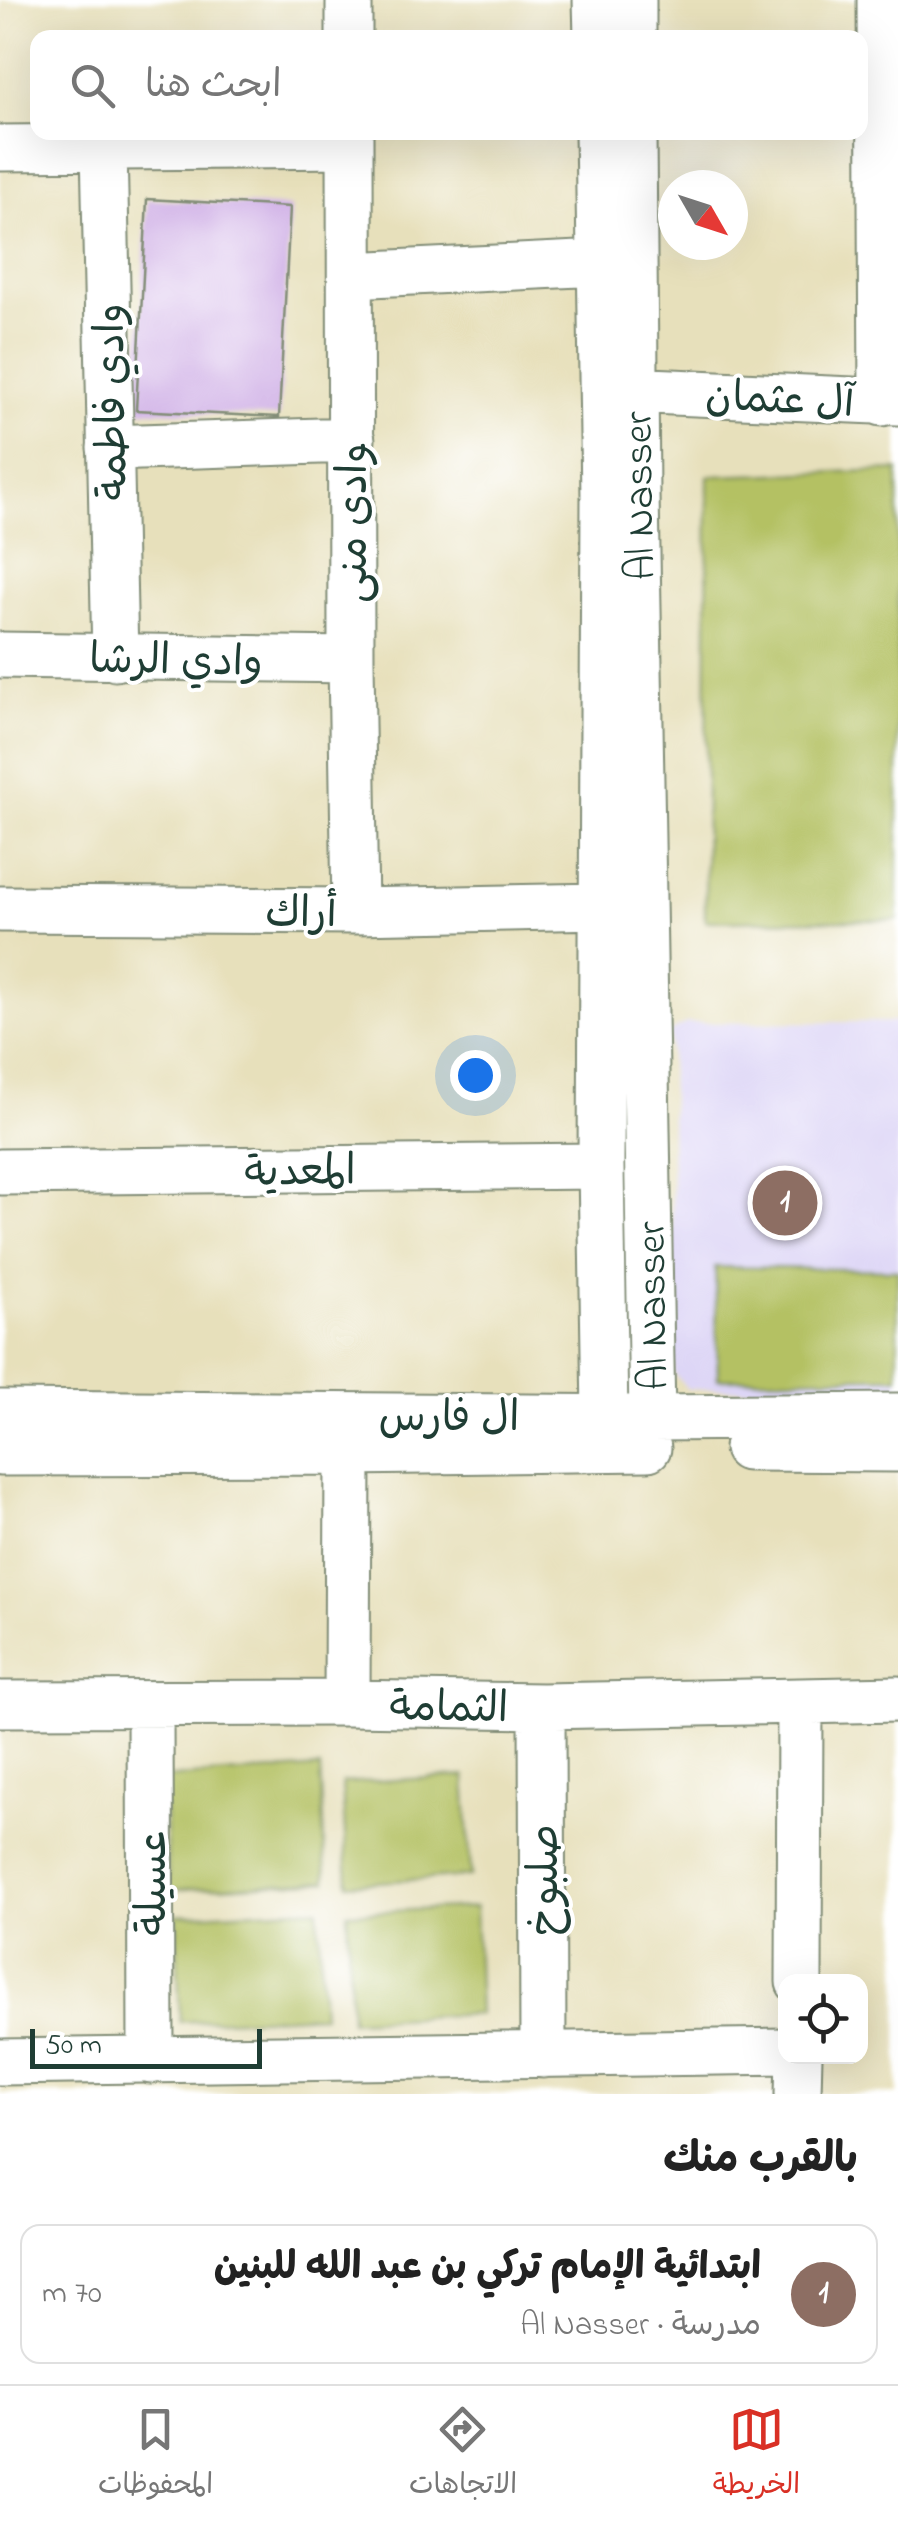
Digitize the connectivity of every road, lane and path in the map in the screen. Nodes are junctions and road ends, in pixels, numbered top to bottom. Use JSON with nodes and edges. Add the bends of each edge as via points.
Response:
{"nodes":[{"id":1,"x":349,"y":0,"type":"edge"},
{"id":2,"x":596,"y":0,"type":"edge"},
{"id":3,"x":633,"y":0,"type":"edge"},
{"id":4,"x":880,"y":0,"type":"edge"},
{"id":5,"x":349,"y":30,"type":"edge"},
{"id":6,"x":597,"y":30,"type":"edge"},
{"id":7,"x":633,"y":30,"type":"edge"},
{"id":8,"x":295,"y":140,"type":"edge"},
{"id":9,"x":350,"y":140,"type":"edge"},
{"id":10,"x":598,"y":140,"type":"edge"},
{"id":11,"x":633,"y":140,"type":"edge"},
{"id":12,"x":104,"y":147,"type":"junction"},
{"id":13,"x":0,"y":148,"type":"edge"},
{"id":14,"x":890,"y":224,"type":"edge"},
{"id":15,"x":600,"y":263,"type":"junction"},
{"id":16,"x":351,"y":275,"type":"junction"},
{"id":17,"x":619,"y":390,"type":"junction"},
{"id":18,"x":890,"y":402,"type":"edge"},
{"id":19,"x":352,"y":440,"type":"junction"},
{"id":20,"x":110,"y":448,"type":"junction"},
{"id":21,"x":0,"y":655,"type":"edge"},
{"id":22,"x":115,"y":658,"type":"junction"},
{"id":23,"x":351,"y":660,"type":"junction"},
{"id":24,"x":602,"y":906,"type":"junction"},
{"id":25,"x":0,"y":909,"type":"edge"},
{"id":26,"x":355,"y":911,"type":"junction"},
{"id":27,"x":601,"y":1166,"type":"junction"},
{"id":28,"x":0,"y":1172,"type":"edge"},
{"id":29,"x":0,"y":1414,"type":"edge"},
{"id":30,"x":898,"y":1416,"type":"edge"},
{"id":31,"x":629,"y":1427,"type":"junction"},
{"id":32,"x":898,"y":1449,"type":"edge"},
{"id":33,"x":348,"y":1452,"type":"junction"},
{"id":34,"x":0,"y":1453,"type":"edge"},
{"id":35,"x":898,"y":1698,"type":"edge"},
{"id":36,"x":800,"y":1702,"type":"junction"},
{"id":37,"x":347,"y":1703,"type":"junction"},
{"id":38,"x":0,"y":1704,"type":"edge"},
{"id":39,"x":150,"y":1705,"type":"junction"},
{"id":40,"x":542,"y":1706,"type":"junction"},
{"id":41,"x":799,"y":1974,"type":"edge"},
{"id":42,"x":778,"y":2051,"type":"edge"},
{"id":43,"x":542,"y":2054,"type":"junction"},
{"id":44,"x":0,"y":2062,"type":"edge"},
{"id":45,"x":151,"y":2062,"type":"junction"},
{"id":46,"x":799,"y":2064,"type":"edge"},
{"id":47,"x":798,"y":2094,"type":"edge"}],
"edges":[{"from":1,"to":5,"type":"street"},
{"from":2,"to":6,"type":"street"},
{"from":3,"to":7,"type":"street"},
{"from":4,"to":14,"type":"street"},
{"from":8,"to":12,"type":"street"},
{"from":9,"to":16,"type":"street","name":"وادى منى"},
{"from":10,"to":15,"type":"street","name":"Al Nasser"},
{"from":11,"to":17,"type":"street","name":"Al Nasser"},
{"from":12,"to":13,"type":"street"},
{"from":12,"to":20,"type":"street","name":"وادي فاطمة"},
{"from":14,"to":18,"type":"street"},
{"from":15,"to":16,"type":"street"},
{"from":15,"to":17,"type":"street","name":"Al Nasser"},
{"from":16,"to":19,"type":"street","name":"وادى منى"},
{"from":17,"to":18,"type":"street","name":"آل عثمان"},
{"from":17,"to":24,"type":"street","name":"Al Nasser","via":[[604,497]]},
{"from":17,"to":31,"type":"street","name":"Al Nasser"},
{"from":19,"to":20,"type":"street"},
{"from":19,"to":23,"type":"street","name":"وادى منى"},
{"from":20,"to":22,"type":"street","name":"وادي فاطمة"},
{"from":21,"to":22,"type":"street","name":"وادي الرشا"},
{"from":22,"to":23,"type":"street","name":"وادي الرشا"},
{"from":23,"to":26,"type":"street","name":"وادى منى"},
{"from":24,"to":26,"type":"street","name":"أراك"},
{"from":24,"to":27,"type":"street","name":"Al Nasser"},
{"from":25,"to":26,"type":"street","name":"أراك"},
{"from":27,"to":28,"type":"street","name":"المعدية"},
{"from":27,"to":31,"type":"street","name":"Al Nasser"},
{"from":29,"to":31,"type":"street","name":"ال فارس"},
{"from":30,"to":31,"type":"street","name":"ال فارس"},
{"from":31,"to":32,"type":"street","name":"ال فارس"},
{"from":31,"to":33,"type":"street","name":"ال فارس"},
{"from":33,"to":34,"type":"street","name":"ال فارس"},
{"from":33,"to":37,"type":"street"},
{"from":35,"to":36,"type":"street","name":"الثمامة"},
{"from":36,"to":40,"type":"street","name":"الثمامة"},
{"from":36,"to":41,"type":"street"},
{"from":37,"to":39,"type":"street","name":"الثمامة"},
{"from":37,"to":40,"type":"street","name":"الثمامة"},
{"from":38,"to":39,"type":"street","name":"الثمامة"},
{"from":39,"to":45,"type":"street","name":"عسيلة"},
{"from":40,"to":43,"type":"street","name":"صلبوخ"},
{"from":42,"to":43,"type":"street"},
{"from":43,"to":45,"type":"street"},
{"from":44,"to":45,"type":"street"},
{"from":46,"to":47,"type":"street"}]}
